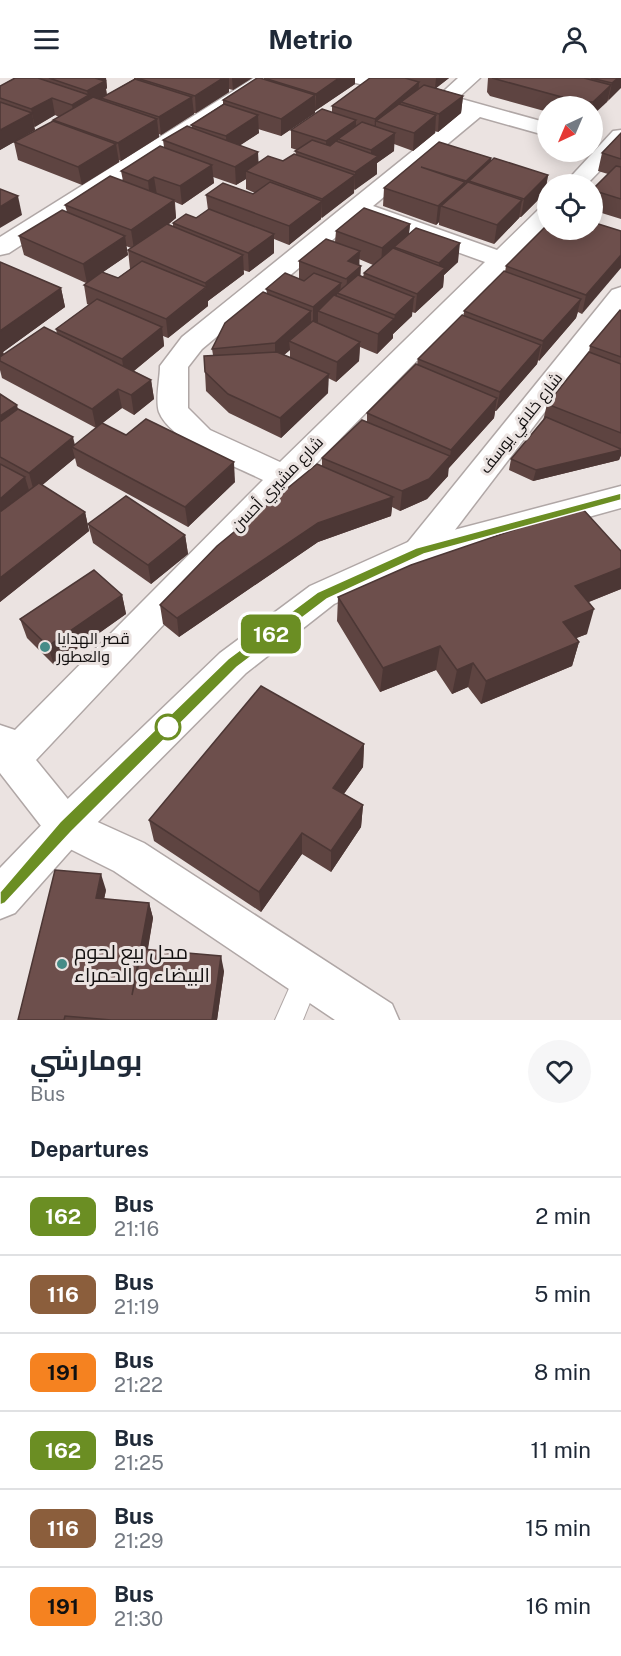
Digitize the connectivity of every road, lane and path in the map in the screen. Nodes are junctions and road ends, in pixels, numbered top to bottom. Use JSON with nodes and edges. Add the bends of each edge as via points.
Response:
{"nodes":[{"id":1,"x":268,"y":78,"type":"edge"},
{"id":2,"x":359,"y":78,"type":"edge"},
{"id":3,"x":470,"y":78,"type":"edge"},
{"id":4,"x":444,"y":100,"type":"junction"},
{"id":5,"x":477,"y":109,"type":"junction"},
{"id":6,"x":537,"y":126,"type":"edge"},
{"id":7,"x":608,"y":142,"type":"edge"},
{"id":8,"x":583,"y":174,"type":"edge"},
{"id":9,"x":358,"y":208,"type":"junction"},
{"id":10,"x":537,"y":224,"type":"edge"},
{"id":11,"x":0,"y":248,"type":"edge"},
{"id":12,"x":503,"y":260,"type":"junction"},
{"id":13,"x":621,"y":295,"type":"edge"},
{"id":14,"x":284,"y":477,"type":"junction"},
{"id":15,"x":621,"y":497,"type":"edge"},
{"id":16,"x":420,"y":551,"type":"junction"},
{"id":17,"x":6,"y":749,"type":"edge"},
{"id":18,"x":66,"y":827,"type":"junction"},
{"id":19,"x":0,"y":898,"type":"edge"},
{"id":20,"x":308,"y":975,"type":"junction"},
{"id":21,"x":289,"y":1020,"type":"edge"},
{"id":22,"x":376,"y":1020,"type":"edge"}],
"edges":[{"from":1,"to":11,"type":"street"},
{"from":2,"to":4,"type":"street"},
{"from":3,"to":4,"type":"street"},
{"from":4,"to":5,"type":"street"},
{"from":5,"to":6,"type":"street"},
{"from":5,"to":9,"type":"street"},
{"from":7,"to":8,"type":"street"},
{"from":9,"to":12,"type":"street"},
{"from":9,"to":14,"type":"street","via":[[192,343],[174,366],[173,411],[199,437]]},
{"from":10,"to":12,"type":"street","name":"شارع مشيري أحسن"},
{"from":12,"to":14,"type":"street","name":"شارع مشيري أحسن"},
{"from":13,"to":16,"type":"street","name":"شارع خلافي يوسف"},
{"from":14,"to":17,"type":"street","name":"شارع مشيري أحسن"},
{"from":15,"to":16,"type":"street"},
{"from":16,"to":18,"type":"street","via":[[322,595],[233,663]]},
{"from":17,"to":18,"type":"street"},
{"from":18,"to":19,"type":"street"},
{"from":18,"to":20,"type":"street","via":[[129,857]]},
{"from":20,"to":21,"type":"lane"},
{"from":20,"to":22,"type":"street"}]}
